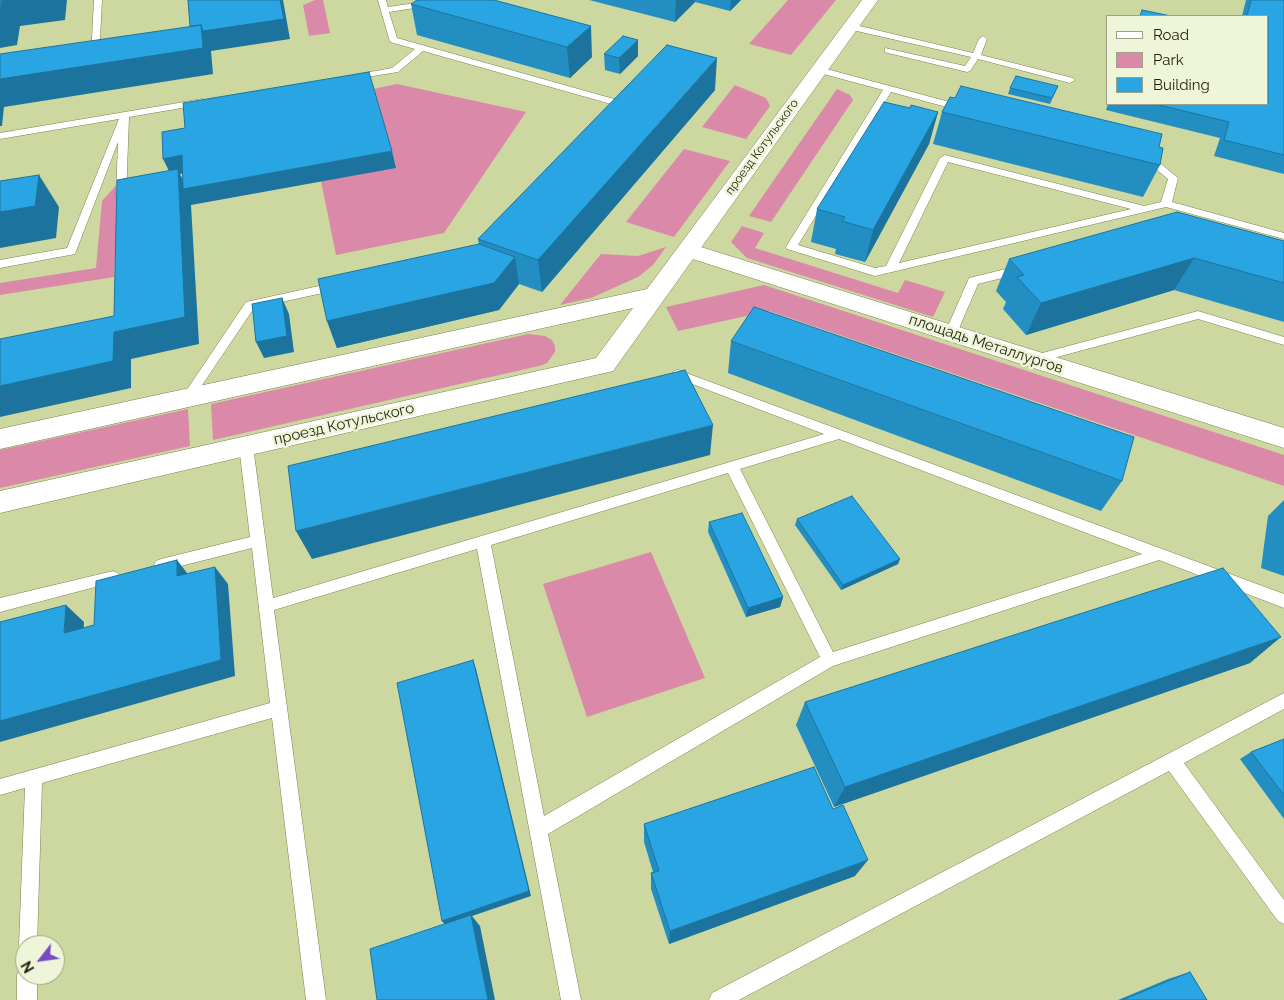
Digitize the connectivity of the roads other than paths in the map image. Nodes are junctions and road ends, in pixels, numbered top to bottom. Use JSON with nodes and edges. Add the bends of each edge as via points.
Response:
{"nodes":[{"id":1,"x":98,"y":0,"type":"edge"},
{"id":2,"x":382,"y":0,"type":"edge"},
{"id":3,"x":453,"y":0,"type":"edge"},
{"id":4,"x":870,"y":0,"type":"edge"},
{"id":5,"x":385,"y":10,"type":"junction"},
{"id":6,"x":850,"y":27,"type":"junction"},
{"id":7,"x":983,"y":39,"type":"dead end"},
{"id":8,"x":422,"y":48,"type":"junction"},
{"id":9,"x":888,"y":50,"type":"dead end"},
{"id":10,"x":976,"y":56,"type":"junction"},
{"id":11,"x":95,"y":58,"type":"edge"},
{"id":12,"x":819,"y":70,"type":"junction"},
{"id":13,"x":337,"y":80,"type":"edge"},
{"id":14,"x":1070,"y":80,"type":"dead end"},
{"id":15,"x":888,"y":89,"type":"junction"},
{"id":16,"x":211,"y":101,"type":"edge"},
{"id":17,"x":974,"y":111,"type":"edge"},
{"id":18,"x":124,"y":116,"type":"junction"},
{"id":19,"x":604,"y":117,"type":"edge"},
{"id":20,"x":0,"y":136,"type":"edge"},
{"id":21,"x":1135,"y":153,"type":"edge"},
{"id":22,"x":1166,"y":204,"type":"junction"},
{"id":23,"x":1143,"y":209,"type":"junction"},
{"id":24,"x":121,"y":213,"type":"edge"},
{"id":25,"x":1284,"y":236,"type":"edge"},
{"id":26,"x":688,"y":250,"type":"junction"},
{"id":27,"x":0,"y":264,"type":"edge"},
{"id":28,"x":1030,"y":267,"type":"edge"},
{"id":29,"x":890,"y":269,"type":"junction"},
{"id":30,"x":344,"y":284,"type":"edge"},
{"id":31,"x":655,"y":295,"type":"junction"},
{"id":32,"x":951,"y":333,"type":"junction"},
{"id":33,"x":1284,"y":342,"type":"edge"},
{"id":34,"x":1035,"y":359,"type":"junction"},
{"id":35,"x":678,"y":374,"type":"edge"},
{"id":36,"x":188,"y":397,"type":"junction"},
{"id":37,"x":840,"y":434,"type":"junction"},
{"id":38,"x":1284,"y":438,"type":"edge"},
{"id":39,"x":0,"y":439,"type":"edge"},
{"id":40,"x":246,"y":446,"type":"junction"},
{"id":41,"x":732,"y":467,"type":"junction"},
{"id":42,"x":0,"y":502,"type":"edge"},
{"id":43,"x":258,"y":541,"type":"junction"},
{"id":44,"x":483,"y":541,"type":"junction"},
{"id":45,"x":1160,"y":554,"type":"junction"},
{"id":46,"x":143,"y":570,"type":"edge"},
{"id":47,"x":124,"y":575,"type":"edge"},
{"id":48,"x":1284,"y":601,"type":"edge"},
{"id":49,"x":0,"y":606,"type":"edge"},
{"id":50,"x":267,"y":606,"type":"junction"},
{"id":51,"x":829,"y":660,"type":"junction"},
{"id":52,"x":1284,"y":701,"type":"edge"},
{"id":53,"x":279,"y":708,"type":"junction"},
{"id":54,"x":1172,"y":761,"type":"junction"},
{"id":55,"x":34,"y":778,"type":"junction"},
{"id":56,"x":0,"y":787,"type":"edge"},
{"id":57,"x":539,"y":829,"type":"junction"},
{"id":58,"x":1284,"y":915,"type":"edge"},
{"id":59,"x":28,"y":935,"type":"edge"},
{"id":60,"x":28,"y":985,"type":"edge"},
{"id":61,"x":27,"y":1000,"type":"edge"},
{"id":62,"x":316,"y":1000,"type":"edge"},
{"id":63,"x":571,"y":1000,"type":"edge"},
{"id":64,"x":719,"y":1000,"type":"edge"}],
"edges":[{"from":1,"to":11,"type":"lane"},
{"from":2,"to":5,"type":"lane"},
{"from":3,"to":5,"type":"lane"},
{"from":4,"to":6,"type":"street","name":"проезд Котульского"},
{"from":5,"to":8,"type":"lane","via":[[393,40]]},
{"from":6,"to":10,"type":"lane"},
{"from":6,"to":12,"type":"street","name":"проезд Котульского"},
{"from":7,"to":10,"type":"lane"},
{"from":8,"to":13,"type":"lane","via":[[395,70]]},
{"from":8,"to":19,"type":"lane","via":[[618,103]]},
{"from":9,"to":10,"type":"lane","via":[[967,69]]},
{"from":10,"to":14,"type":"lane"},
{"from":12,"to":15,"type":"lane"},
{"from":12,"to":26,"type":"street","name":"проезд Котульского"},
{"from":15,"to":17,"type":"lane"},
{"from":15,"to":29,"type":"lane","via":[[791,247],[876,272]]},
{"from":16,"to":18,"type":"lane"},
{"from":18,"to":20,"type":"lane"},
{"from":18,"to":24,"type":"lane"},
{"from":18,"to":27,"type":"lane","via":[[71,251]]},
{"from":21,"to":22,"type":"lane","via":[[1173,178]]},
{"from":22,"to":23,"type":"lane"},
{"from":22,"to":25,"type":"lane"},
{"from":23,"to":29,"type":"lane"},
{"from":23,"to":29,"type":"lane","via":[[945,158]]},
{"from":26,"to":31,"type":"street","name":"проезд Котульского"},
{"from":26,"to":32,"type":"street","name":"площадь Металлургов"},
{"from":28,"to":32,"type":"lane","via":[[973,280]]},
{"from":30,"to":36,"type":"lane","via":[[250,305]]},
{"from":31,"to":36,"type":"street"},
{"from":31,"to":40,"type":"street","name":"проезд Котульского","via":[[604,364]]},
{"from":32,"to":34,"type":"street","name":"площадь Металлургов"},
{"from":33,"to":34,"type":"lane","via":[[1198,316]]},
{"from":34,"to":38,"type":"street","name":"площадь Металлургов"},
{"from":35,"to":37,"type":"lane"},
{"from":36,"to":39,"type":"street"},
{"from":37,"to":41,"type":"lane"},
{"from":37,"to":45,"type":"lane"},
{"from":40,"to":42,"type":"street","name":"проезд Котульского"},
{"from":40,"to":43,"type":"lane"},
{"from":41,"to":44,"type":"lane"},
{"from":41,"to":51,"type":"lane"},
{"from":43,"to":46,"type":"lane"},
{"from":43,"to":50,"type":"lane"},
{"from":44,"to":50,"type":"lane"},
{"from":44,"to":57,"type":"lane"},
{"from":45,"to":48,"type":"lane"},
{"from":45,"to":51,"type":"lane"},
{"from":47,"to":49,"type":"lane"},
{"from":50,"to":53,"type":"lane"},
{"from":51,"to":57,"type":"lane"},
{"from":52,"to":54,"type":"lane"},
{"from":53,"to":55,"type":"lane"},
{"from":53,"to":62,"type":"lane"},
{"from":54,"to":58,"type":"lane"},
{"from":54,"to":64,"type":"lane"},
{"from":55,"to":56,"type":"lane"},
{"from":55,"to":59,"type":"lane"},
{"from":57,"to":63,"type":"lane"},
{"from":60,"to":61,"type":"lane"}]}
